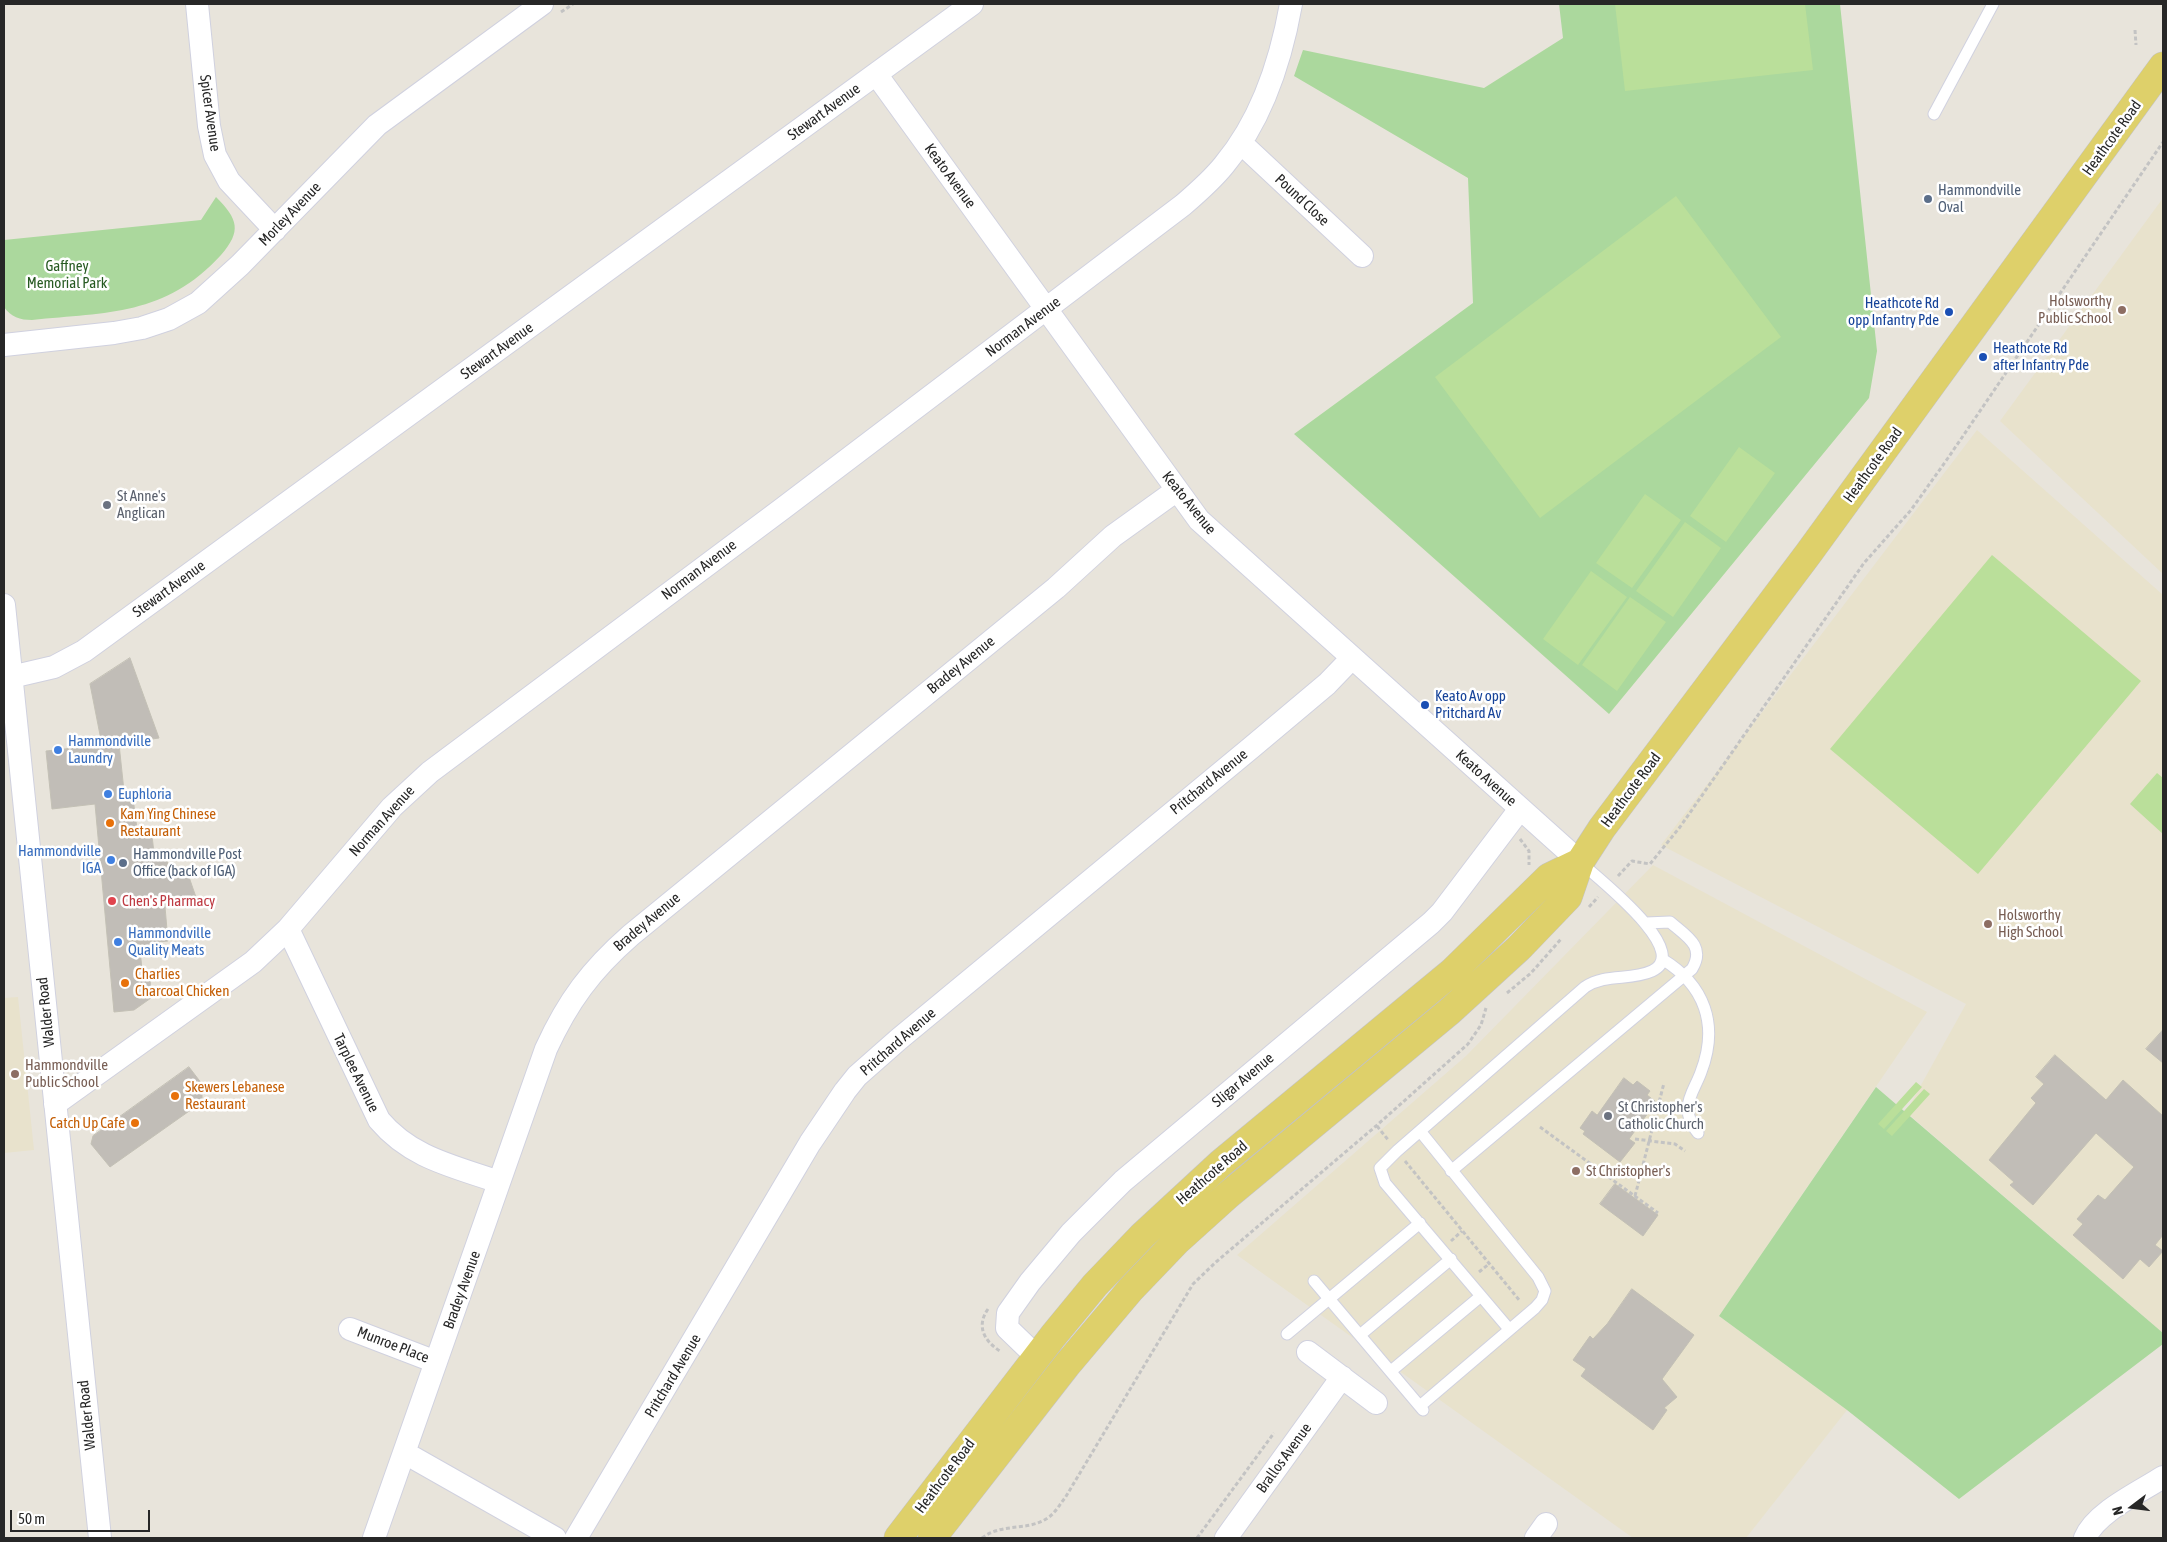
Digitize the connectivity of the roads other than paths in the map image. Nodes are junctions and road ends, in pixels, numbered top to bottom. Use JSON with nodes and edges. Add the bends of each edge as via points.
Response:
{"nodes":[{"id":1,"x":197,"y":4,"type":"edge"},
{"id":2,"x":542,"y":4,"type":"edge"},
{"id":3,"x":972,"y":4,"type":"edge"},
{"id":4,"x":1291,"y":4,"type":"edge"},
{"id":5,"x":1993,"y":4,"type":"edge"},
{"id":6,"x":2163,"y":66,"type":"edge"},
{"id":7,"x":876,"y":74,"type":"junction"},
{"id":8,"x":1934,"y":114,"type":"dead end"},
{"id":9,"x":1241,"y":143,"type":"junction"},
{"id":10,"x":276,"y":230,"type":"junction"},
{"id":11,"x":1362,"y":256,"type":"dead end"},
{"id":12,"x":1046,"y":309,"type":"junction"},
{"id":13,"x":4,"y":345,"type":"edge"},
{"id":14,"x":1177,"y":490,"type":"junction"},
{"id":15,"x":4,"y":605,"type":"edge"},
{"id":16,"x":1352,"y":658,"type":"junction"},
{"id":17,"x":11,"y":677,"type":"junction"},
{"id":18,"x":1520,"y":809,"type":"junction"},
{"id":19,"x":1580,"y":862,"type":"junction"},
{"id":20,"x":1646,"y":923,"type":"junction"},
{"id":21,"x":288,"y":929,"type":"junction"},
{"id":22,"x":1662,"y":959,"type":"junction"},
{"id":23,"x":1684,"y":976,"type":"junction"},
{"id":24,"x":55,"y":1104,"type":"junction"},
{"id":25,"x":1420,"y":1131,"type":"junction"},
{"id":26,"x":1698,"y":1133,"type":"dead end"},
{"id":27,"x":1451,"y":1171,"type":"junction"},
{"id":28,"x":499,"y":1182,"type":"junction"},
{"id":29,"x":1420,"y":1223,"type":"junction"},
{"id":30,"x":1451,"y":1260,"type":"junction"},
{"id":31,"x":1314,"y":1281,"type":"dead end"},
{"id":32,"x":1481,"y":1296,"type":"junction"},
{"id":33,"x":1329,"y":1298,"type":"junction"},
{"id":34,"x":350,"y":1329,"type":"dead end"},
{"id":35,"x":1509,"y":1329,"type":"junction"},
{"id":36,"x":1287,"y":1334,"type":"dead end"},
{"id":37,"x":1360,"y":1335,"type":"junction"},
{"id":38,"x":1308,"y":1352,"type":"dead end"},
{"id":39,"x":1036,"y":1356,"type":"junction"},
{"id":40,"x":436,"y":1362,"type":"junction"},
{"id":41,"x":1391,"y":1371,"type":"junction"},
{"id":42,"x":1342,"y":1377,"type":"junction"},
{"id":43,"x":1376,"y":1403,"type":"dead end"},
{"id":44,"x":404,"y":1454,"type":"junction"},
{"id":45,"x":2163,"y":1477,"type":"edge"},
{"id":46,"x":100,"y":1538,"type":"edge"},
{"id":47,"x":374,"y":1538,"type":"edge"},
{"id":48,"x":555,"y":1538,"type":"edge"},
{"id":49,"x":576,"y":1538,"type":"edge"},
{"id":50,"x":898,"y":1538,"type":"edge"},
{"id":51,"x":932,"y":1538,"type":"edge"},
{"id":52,"x":1226,"y":1538,"type":"edge"},
{"id":53,"x":2085,"y":1538,"type":"edge"}],
"edges":[{"from":1,"to":10,"type":"street","name":"Spicer Avenue","via":[[209,126],[215,155],[228,182]]},
{"from":2,"to":10,"type":"street","name":"Morley Avenue","via":[[389,115]]},
{"from":3,"to":7,"type":"street","name":"Stewart Avenue"},
{"from":4,"to":9,"type":"street","name":"Norman Avenue","via":[[1268,88]]},
{"from":5,"to":8,"type":"lane"},
{"from":6,"to":19,"type":"main road","name":"Heathcote Road","via":[[1803,562],[1602,828]]},
{"from":7,"to":12,"type":"street","name":"Keato Avenue"},
{"from":7,"to":17,"type":"street","name":"Stewart Avenue","via":[[84,652],[54,668]]},
{"from":9,"to":11,"type":"street","name":"Pound Close"},
{"from":9,"to":12,"type":"street","name":"Norman Avenue","via":[[1224,165],[1183,205]]},
{"from":10,"to":13,"type":"street","name":"Morley Avenue","via":[[214,290],[169,319],[129,330]]},
{"from":12,"to":14,"type":"street","name":"Keato Avenue"},
{"from":12,"to":21,"type":"street","name":"Norman Avenue","via":[[430,772],[392,807]]},
{"from":14,"to":16,"type":"street","name":"Keato Avenue","via":[[1210,531]]},
{"from":14,"to":28,"type":"street","name":"Bradey Avenue","via":[[1113,536],[1056,588],[604,959],[578,990],[556,1026]]},
{"from":15,"to":17,"type":"street","name":"Walder Road"},
{"from":16,"to":18,"type":"street","name":"Keato Avenue"},
{"from":16,"to":49,"type":"street","name":"Pritchard Avenue","via":[[1327,684],[857,1076],[810,1143]]},
{"from":17,"to":24,"type":"street","name":"Walder Road"},
{"from":18,"to":19,"type":"street","name":"Keato Avenue"},
{"from":18,"to":39,"type":"street","name":"Sligar Avenue","via":[[1431,923],[1153,1155],[1101,1202],[1050,1258],[1006,1318],[1007,1328]]},
{"from":19,"to":20,"type":"lane"},
{"from":19,"to":39,"type":"main road","name":"Heathcote Road","via":[[1549,877],[1452,972],[1189,1192],[1117,1261]]},
{"from":19,"to":51,"type":"main road","name":"Heathcote Road","via":[[1568,897],[1519,948],[1450,1011],[1228,1195],[1154,1265],[1085,1342]]},
{"from":20,"to":22,"type":"lane","via":[[1660,945]]},
{"from":20,"to":23,"type":"lane","via":[[1670,922],[1695,945],[1696,962]]},
{"from":21,"to":24,"type":"street","name":"Norman Avenue","via":[[253,962]]},
{"from":21,"to":28,"type":"street","name":"Tarplee Avenue","via":[[379,1120],[400,1142],[414,1151]]},
{"from":22,"to":23,"type":"lane"},
{"from":22,"to":25,"type":"lane","via":[[1655,970],[1648,973],[1607,978],[1585,987]]},
{"from":23,"to":26,"type":"lane","via":[[1701,999],[1710,1027],[1703,1067],[1688,1109],[1691,1124]]},
{"from":23,"to":27,"type":"lane"},
{"from":24,"to":46,"type":"street","name":"Walder Road"},
{"from":25,"to":27,"type":"lane"},
{"from":25,"to":29,"type":"lane","via":[[1380,1168],[1382,1178]]},
{"from":27,"to":35,"type":"lane","via":[[1542,1282],[1545,1291],[1539,1304]]},
{"from":28,"to":40,"type":"street","name":"Bradey Avenue"},
{"from":29,"to":30,"type":"lane"},
{"from":29,"to":33,"type":"lane"},
{"from":30,"to":32,"type":"lane"},
{"from":30,"to":37,"type":"lane"},
{"from":31,"to":33,"type":"lane"},
{"from":32,"to":35,"type":"lane"},
{"from":32,"to":41,"type":"lane"},
{"from":33,"to":36,"type":"lane"},
{"from":33,"to":37,"type":"lane"},
{"from":34,"to":40,"type":"street","name":"Munroe Place"},
{"from":35,"to":41,"type":"lane","via":[[1511,1331],[1421,1408]]},
{"from":37,"to":41,"type":"lane"},
{"from":38,"to":42,"type":"street"},
{"from":39,"to":50,"type":"main road","name":"Heathcote Road"},
{"from":40,"to":44,"type":"street","name":"Bradey Avenue"},
{"from":42,"to":43,"type":"street"},
{"from":42,"to":52,"type":"street","name":"Brallos Avenue"},
{"from":44,"to":47,"type":"street","name":"Bradey Avenue"},
{"from":44,"to":48,"type":"street"},
{"from":45,"to":53,"type":"street","via":[[2108,1512],[2089,1529]]}]}
